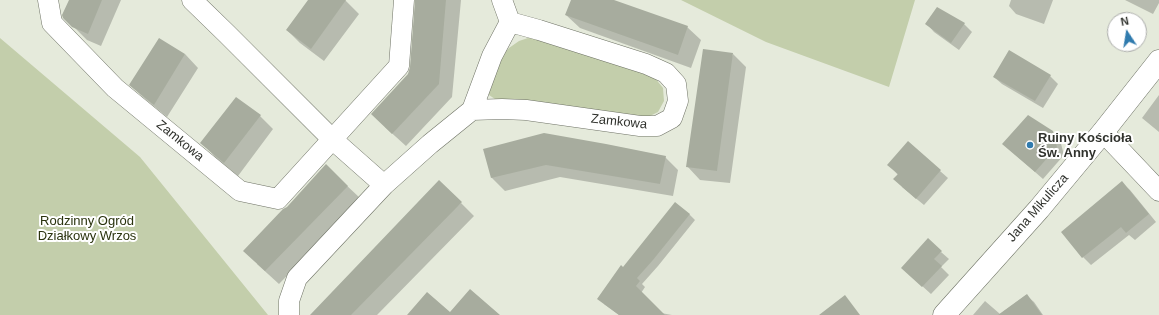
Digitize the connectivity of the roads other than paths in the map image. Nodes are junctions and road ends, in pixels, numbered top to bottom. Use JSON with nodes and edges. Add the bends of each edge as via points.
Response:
{"nodes":[{"id":1,"x":48,"y":0,"type":"edge"},
{"id":2,"x":192,"y":0,"type":"edge"},
{"id":3,"x":404,"y":0,"type":"edge"},
{"id":4,"x":502,"y":0,"type":"edge"},
{"id":5,"x":510,"y":22,"type":"junction"},
{"id":6,"x":1159,"y":61,"type":"edge"},
{"id":7,"x":472,"y":110,"type":"junction"},
{"id":8,"x":1103,"y":132,"type":"junction"},
{"id":9,"x":332,"y":139,"type":"junction"},
{"id":10,"x":384,"y":185,"type":"junction"},
{"id":11,"x":1159,"y":191,"type":"edge"},
{"id":12,"x":289,"y":315,"type":"edge"},
{"id":13,"x":944,"y":315,"type":"edge"}],
"edges":[{"from":1,"to":9,"type":"street","name":"Zamkowa","via":[[52,23],[115,88],[240,191],[278,199]]},
{"from":2,"to":9,"type":"street"},
{"from":3,"to":9,"type":"street","name":"Zamkowa","via":[[399,66]]},
{"from":4,"to":5,"type":"street"},
{"from":5,"to":7,"type":"street","via":[[492,56]]},
{"from":5,"to":7,"type":"street","name":"Zamkowa","via":[[646,64],[666,73],[676,84],[678,101],[672,118],[657,126],[640,126],[526,110]]},
{"from":6,"to":8,"type":"street","name":"Jana Mikulicza"},
{"from":7,"to":10,"type":"street"},
{"from":8,"to":11,"type":"street"},
{"from":8,"to":13,"type":"street","name":"Jana Mikulicza","via":[[1039,209]]},
{"from":9,"to":10,"type":"street"},
{"from":10,"to":12,"type":"street","via":[[297,278],[289,301]]}]}
